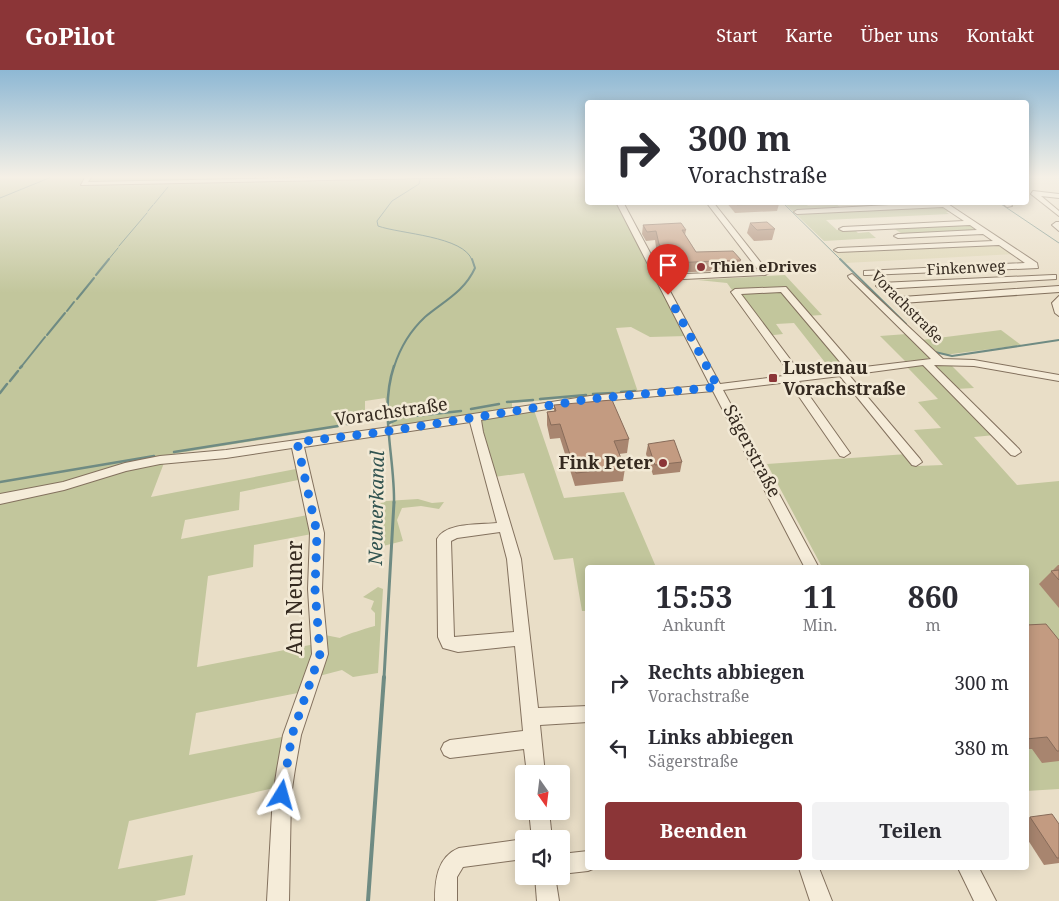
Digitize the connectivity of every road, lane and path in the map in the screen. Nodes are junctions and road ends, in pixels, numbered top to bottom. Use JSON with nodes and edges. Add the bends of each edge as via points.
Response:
{"nodes":[{"id":1,"x":626,"y":215,"type":"edge"},
{"id":2,"x":719,"y":215,"type":"edge"},
{"id":3,"x":957,"y":215,"type":"edge"},
{"id":4,"x":970,"y":223,"type":"junction"},
{"id":5,"x":1059,"y":224,"type":"edge"},
{"id":6,"x":843,"y":229,"type":"dead end"},
{"id":7,"x":1059,"y":229,"type":"edge"},
{"id":8,"x":984,"y":232,"type":"junction"},
{"id":9,"x":898,"y":236,"type":"dead end"},
{"id":10,"x":1000,"y":243,"type":"junction"},
{"id":11,"x":838,"y":250,"type":"dead end"},
{"id":12,"x":1034,"y":265,"type":"junction"},
{"id":13,"x":867,"y":273,"type":"dead end"},
{"id":14,"x":852,"y":276,"type":"dead end"},
{"id":15,"x":659,"y":278,"type":"junction"},
{"id":16,"x":1056,"y":279,"type":"edge"},
{"id":17,"x":880,"y":286,"type":"dead end"},
{"id":18,"x":1059,"y":289,"type":"edge"},
{"id":19,"x":1059,"y":299,"type":"edge"},
{"id":20,"x":902,"y":300,"type":"dead end"},
{"id":21,"x":1059,"y":313,"type":"edge"},
{"id":22,"x":939,"y":361,"type":"junction"},
{"id":23,"x":925,"y":362,"type":"junction"},
{"id":24,"x":846,"y":370,"type":"junction"},
{"id":25,"x":794,"y":378,"type":"junction"},
{"id":26,"x":1059,"y":378,"type":"edge"},
{"id":27,"x":718,"y":387,"type":"junction"},
{"id":28,"x":475,"y":417,"type":"junction"},
{"id":29,"x":297,"y":442,"type":"junction"},
{"id":30,"x":1015,"y":452,"type":"dead end"},
{"id":31,"x":844,"y":453,"type":"dead end"},
{"id":32,"x":916,"y":462,"type":"dead end"},
{"id":33,"x":0,"y":499,"type":"edge"},
{"id":34,"x":504,"y":526,"type":"junction"},
{"id":35,"x":810,"y":565,"type":"edge"},
{"id":36,"x":522,"y":638,"type":"junction"},
{"id":37,"x":585,"y":714,"type":"edge"},
{"id":38,"x":530,"y":717,"type":"junction"},
{"id":39,"x":532,"y":740,"type":"junction"},
{"id":40,"x":450,"y":749,"type":"dead end"},
{"id":41,"x":535,"y":765,"type":"edge"},
{"id":42,"x":515,"y":850,"type":"edge"},
{"id":43,"x":585,"y":861,"type":"edge"},
{"id":44,"x":570,"y":863,"type":"edge"},
{"id":45,"x":810,"y":870,"type":"edge"},
{"id":46,"x":969,"y":870,"type":"edge"},
{"id":47,"x":546,"y":885,"type":"edge"},
{"id":48,"x":278,"y":901,"type":"edge"},
{"id":49,"x":446,"y":901,"type":"edge"},
{"id":50,"x":548,"y":901,"type":"edge"},
{"id":51,"x":821,"y":901,"type":"edge"},
{"id":52,"x":985,"y":901,"type":"edge"}],
"edges":[{"from":1,"to":15,"type":"street","name":"Sägerstraße"},
{"from":2,"to":15,"type":"street","via":[[765,273]]},
{"from":3,"to":4,"type":"street"},
{"from":4,"to":6,"type":"street"},
{"from":4,"to":8,"type":"street"},
{"from":5,"to":7,"type":"street","via":[[1056,225]]},
{"from":8,"to":9,"type":"street"},
{"from":8,"to":10,"type":"street"},
{"from":10,"to":11,"type":"street"},
{"from":10,"to":12,"type":"street"},
{"from":12,"to":13,"type":"street"},
{"from":12,"to":16,"type":"street"},
{"from":14,"to":22,"type":"street","name":"Vorachstraße"},
{"from":15,"to":27,"type":"street","name":"Sägerstraße"},
{"from":16,"to":17,"type":"street","name":"Finkenweg"},
{"from":18,"to":20,"type":"street"},
{"from":19,"to":21,"type":"street","via":[[1056,303]]},
{"from":22,"to":23,"type":"street","name":"Vorachstraße"},
{"from":22,"to":26,"type":"street","name":"Vorachstraße","via":[[974,363]]},
{"from":23,"to":24,"type":"street","name":"Vorachstraße"},
{"from":23,"to":30,"type":"street","name":"Vorachstraße"},
{"from":24,"to":25,"type":"street","name":"Vorachstraße"},
{"from":24,"to":25,"type":"street","via":[[783,289],[735,292]]},
{"from":24,"to":32,"type":"street"},
{"from":25,"to":27,"type":"street","name":"Vorachstraße"},
{"from":25,"to":31,"type":"street"},
{"from":27,"to":28,"type":"street","name":"Vorachstraße","via":[[590,399]]},
{"from":27,"to":35,"type":"street","name":"Sägerstraße"},
{"from":28,"to":29,"type":"street","name":"Vorachstraße"},
{"from":28,"to":34,"type":"street"},
{"from":29,"to":33,"type":"street","name":"Vorachstraße","via":[[155,461],[64,486]]},
{"from":29,"to":48,"type":"street","name":"Am Neuner","via":[[317,533],[315,589],[320,654],[292,735],[287,760],[282,795]]},
{"from":34,"to":36,"type":"street","via":[[514,559]]},
{"from":34,"to":36,"type":"street","via":[[454,533],[444,539],[446,637],[450,643],[458,645]]},
{"from":36,"to":38,"type":"street"},
{"from":37,"to":38,"type":"street"},
{"from":38,"to":39,"type":"street"},
{"from":39,"to":40,"type":"street"},
{"from":39,"to":41,"type":"street"},
{"from":42,"to":49,"type":"street","via":[[459,858],[448,870]]},
{"from":43,"to":44,"type":"street"},
{"from":45,"to":51,"type":"street"},
{"from":46,"to":52,"type":"street"},
{"from":47,"to":50,"type":"street"}]}
